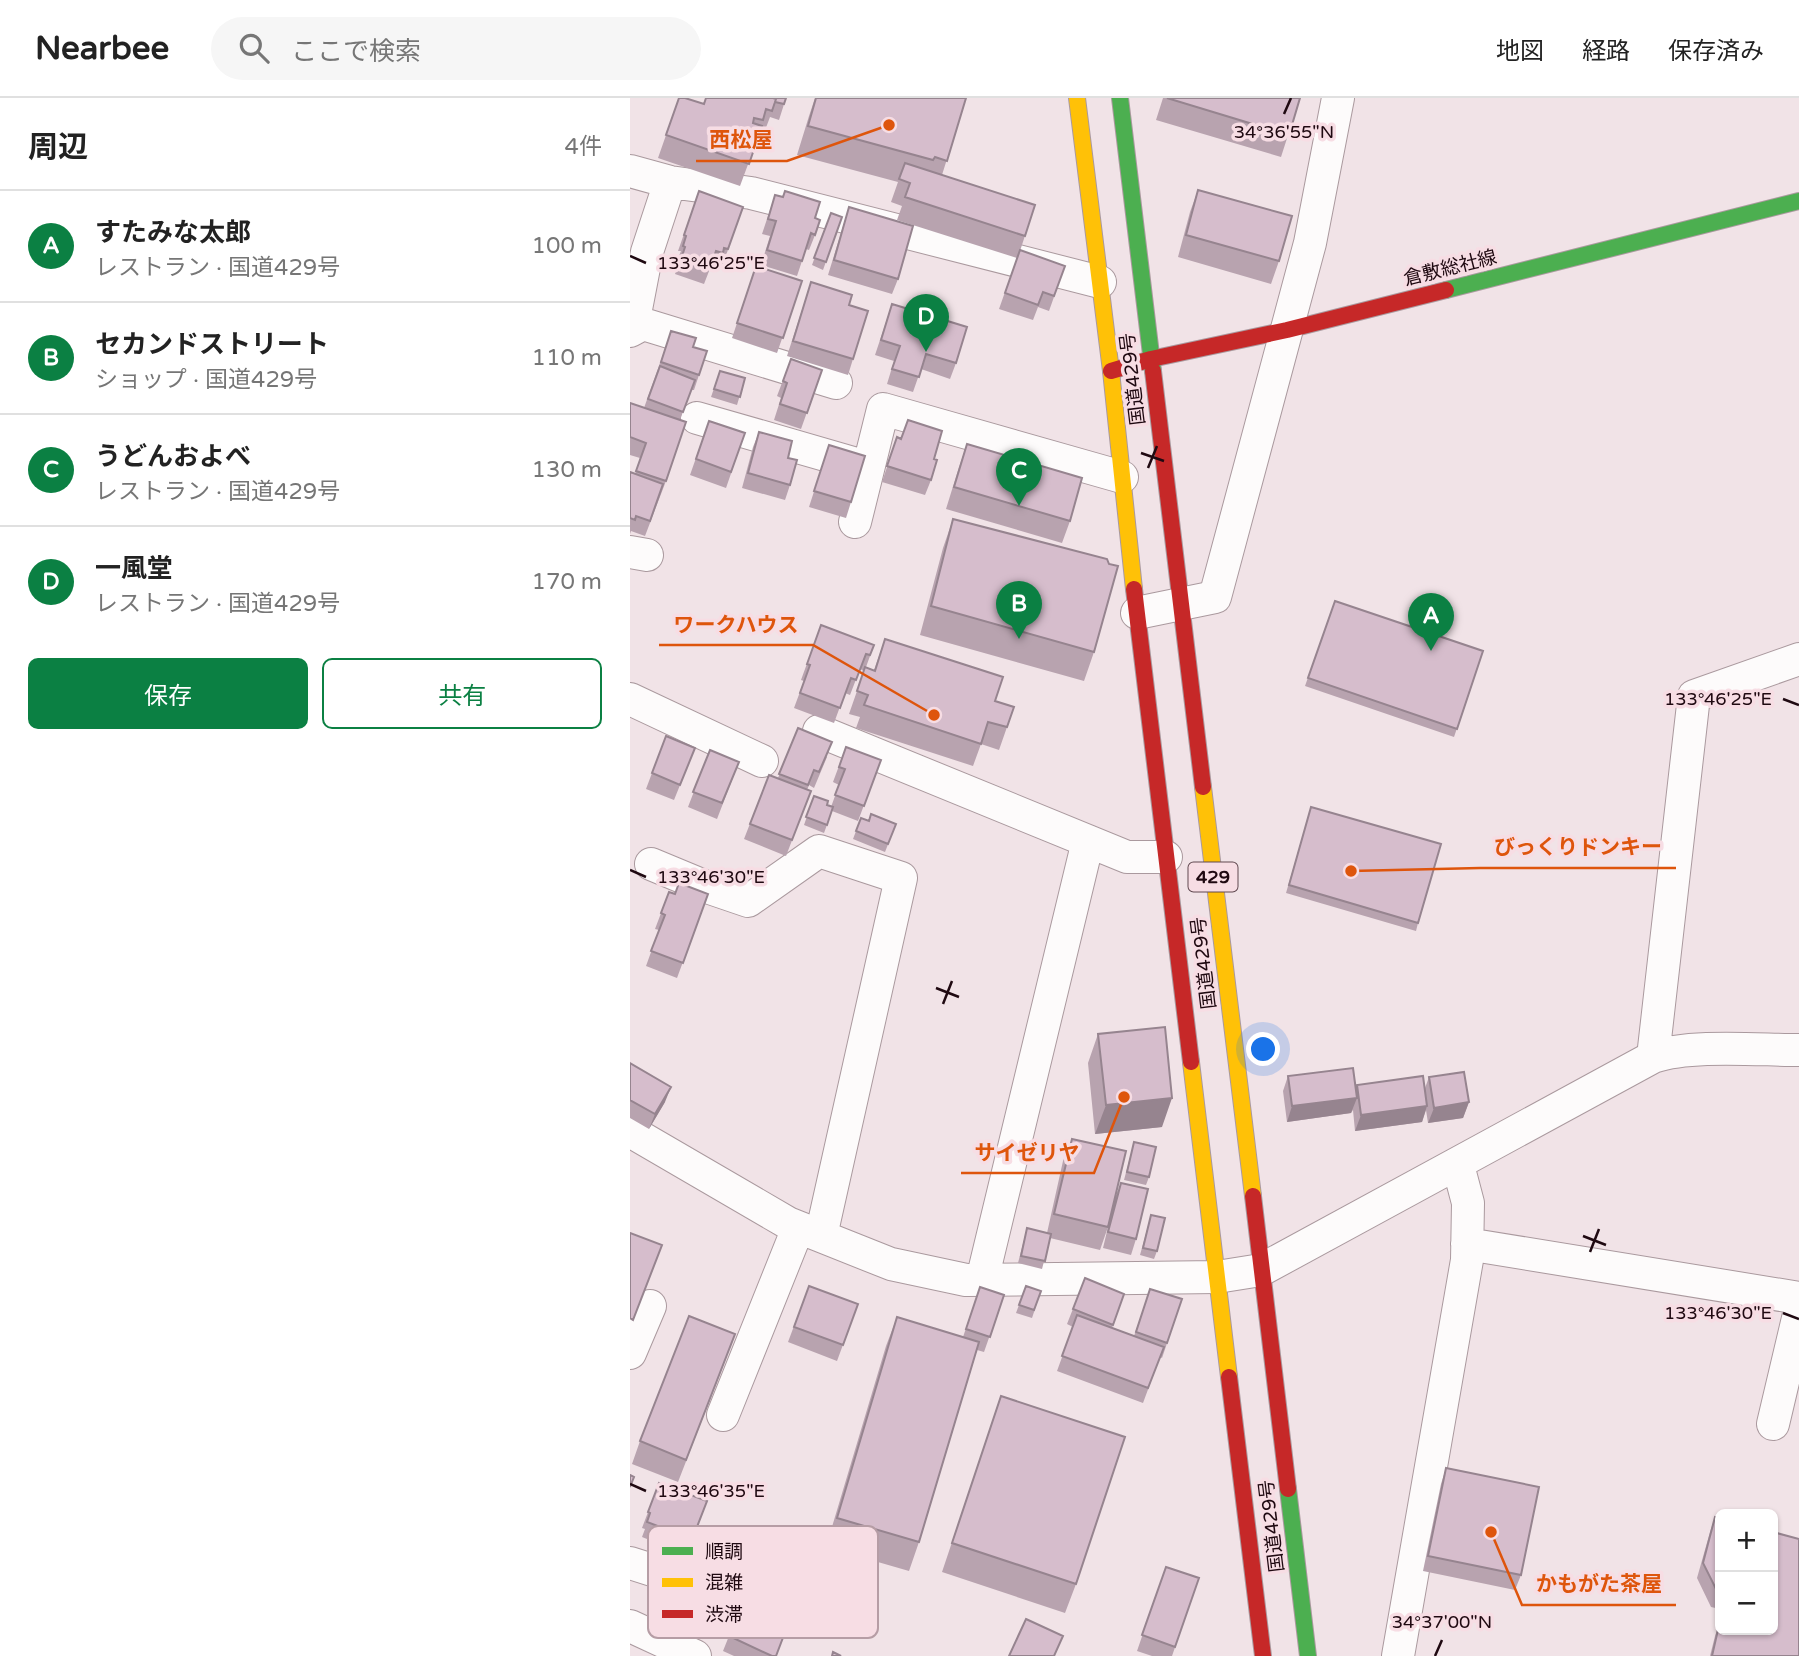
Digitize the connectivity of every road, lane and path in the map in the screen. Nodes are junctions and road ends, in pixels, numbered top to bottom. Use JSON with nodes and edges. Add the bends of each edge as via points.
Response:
{"nodes":[{"id":1,"x":1077,"y":98,"type":"edge"},
{"id":2,"x":1120,"y":98,"type":"edge"},
{"id":3,"x":1338,"y":98,"type":"edge"},
{"id":4,"x":630,"y":171,"type":"edge"},
{"id":5,"x":670,"y":182,"type":"junction"},
{"id":6,"x":1799,"y":201,"type":"edge"},
{"id":7,"x":1100,"y":282,"type":"junction"},
{"id":8,"x":1287,"y":330,"type":"junction"},
{"id":9,"x":631,"y":331,"type":"edge"},
{"id":10,"x":1151,"y":359,"type":"junction"},
{"id":11,"x":1111,"y":371,"type":"junction"},
{"id":12,"x":836,"y":383,"type":"dead end"},
{"id":13,"x":697,"y":418,"type":"dead end"},
{"id":14,"x":868,"y":468,"type":"junction"},
{"id":15,"x":1122,"y":477,"type":"junction"},
{"id":16,"x":855,"y":523,"type":"dead end"},
{"id":17,"x":1180,"y":605,"type":"junction"},
{"id":18,"x":1137,"y":613,"type":"junction"},
{"id":19,"x":1799,"y":659,"type":"edge"},
{"id":20,"x":630,"y":699,"type":"edge"},
{"id":21,"x":819,"y":731,"type":"dead end"},
{"id":22,"x":762,"y":761,"type":"dead end"},
{"id":23,"x":1088,"y":841,"type":"junction"},
{"id":24,"x":1166,"y":857,"type":"junction"},
{"id":25,"x":651,"y":864,"type":"dead end"},
{"id":26,"x":1799,"y":1050,"type":"edge"},
{"id":27,"x":1653,"y":1057,"type":"junction"},
{"id":28,"x":630,"y":1131,"type":"edge"},
{"id":29,"x":1458,"y":1164,"type":"junction"},
{"id":30,"x":810,"y":1232,"type":"junction"},
{"id":31,"x":1467,"y":1244,"type":"junction"},
{"id":32,"x":1261,"y":1270,"type":"junction"},
{"id":33,"x":1217,"y":1277,"type":"junction"},
{"id":34,"x":982,"y":1280,"type":"junction"},
{"id":35,"x":1799,"y":1298,"type":"edge"},
{"id":36,"x":650,"y":1306,"type":"dead end"},
{"id":37,"x":1799,"y":1314,"type":"edge"},
{"id":38,"x":630,"y":1353,"type":"edge"},
{"id":39,"x":723,"y":1415,"type":"dead end"},
{"id":40,"x":1773,"y":1424,"type":"dead end"},
{"id":41,"x":630,"y":1563,"type":"edge"},
{"id":42,"x":648,"y":1569,"type":"edge"},
{"id":43,"x":630,"y":1626,"type":"edge"},
{"id":44,"x":648,"y":1634,"type":"edge"},
{"id":45,"x":656,"y":1638,"type":"edge"},
{"id":46,"x":695,"y":1656,"type":"edge"},
{"id":47,"x":1263,"y":1656,"type":"edge"},
{"id":48,"x":1308,"y":1656,"type":"edge"},
{"id":49,"x":1398,"y":1656,"type":"edge"}],
"edges":[{"from":1,"to":7,"type":"main road","name":"国道429号","number":"429"},
{"from":2,"to":10,"type":"main road","name":"国道429号","number":"429"},
{"from":3,"to":8,"type":"street","via":[[1310,243]]},
{"from":4,"to":5,"type":"street"},
{"from":5,"to":7,"type":"street","via":[[751,193]]},
{"from":5,"to":9,"type":"street","via":[[647,252]]},
{"from":6,"to":8,"type":"main road","name":"倉敷総社線"},
{"from":7,"to":11,"type":"main road","name":"国道429号","number":"429"},
{"from":8,"to":10,"type":"main road","name":"倉敷総社線"},
{"from":8,"to":17,"type":"street","via":[[1214,597]]},
{"from":9,"to":12,"type":"street","via":[[643,324]]},
{"from":10,"to":11,"type":"main road","name":"倉敷総社線"},
{"from":10,"to":17,"type":"main road","name":"国道429号","number":"429"},
{"from":11,"to":15,"type":"main road","name":"国道429号","number":"429"},
{"from":13,"to":14,"type":"street"},
{"from":14,"to":15,"type":"street","via":[[883,409]]},
{"from":14,"to":16,"type":"street"},
{"from":15,"to":18,"type":"main road","name":"国道429号","number":"429"},
{"from":17,"to":18,"type":"street"},
{"from":17,"to":32,"type":"main road","name":"国道429号","number":"429"},
{"from":18,"to":24,"type":"main road","name":"国道429号","number":"429"},
{"from":19,"to":27,"type":"street","via":[[1695,696]]},
{"from":20,"to":22,"type":"street"},
{"from":21,"to":23,"type":"street"},
{"from":23,"to":24,"type":"street","via":[[1127,857]]},
{"from":23,"to":34,"type":"street"},
{"from":24,"to":33,"type":"main road","name":"国道429号","number":"429"},
{"from":25,"to":30,"type":"street","via":[[748,901],[820,851],[901,878]]},
{"from":26,"to":27,"type":"street","via":[[1668,1051]]},
{"from":27,"to":29,"type":"street"},
{"from":28,"to":30,"type":"street"},
{"from":29,"to":31,"type":"street","via":[[1468,1203]]},
{"from":29,"to":32,"type":"street"},
{"from":30,"to":34,"type":"street","via":[[891,1264]]},
{"from":30,"to":39,"type":"street"},
{"from":31,"to":35,"type":"street"},
{"from":31,"to":49,"type":"street"},
{"from":32,"to":33,"type":"street"},
{"from":32,"to":48,"type":"main road","name":"国道429号","number":"429"},
{"from":33,"to":34,"type":"street"},
{"from":33,"to":47,"type":"main road","name":"国道429号","number":"429"},
{"from":36,"to":38,"type":"street"},
{"from":37,"to":40,"type":"street"},
{"from":41,"to":42,"type":"street"},
{"from":43,"to":44,"type":"street"},
{"from":45,"to":46,"type":"street"}]}
